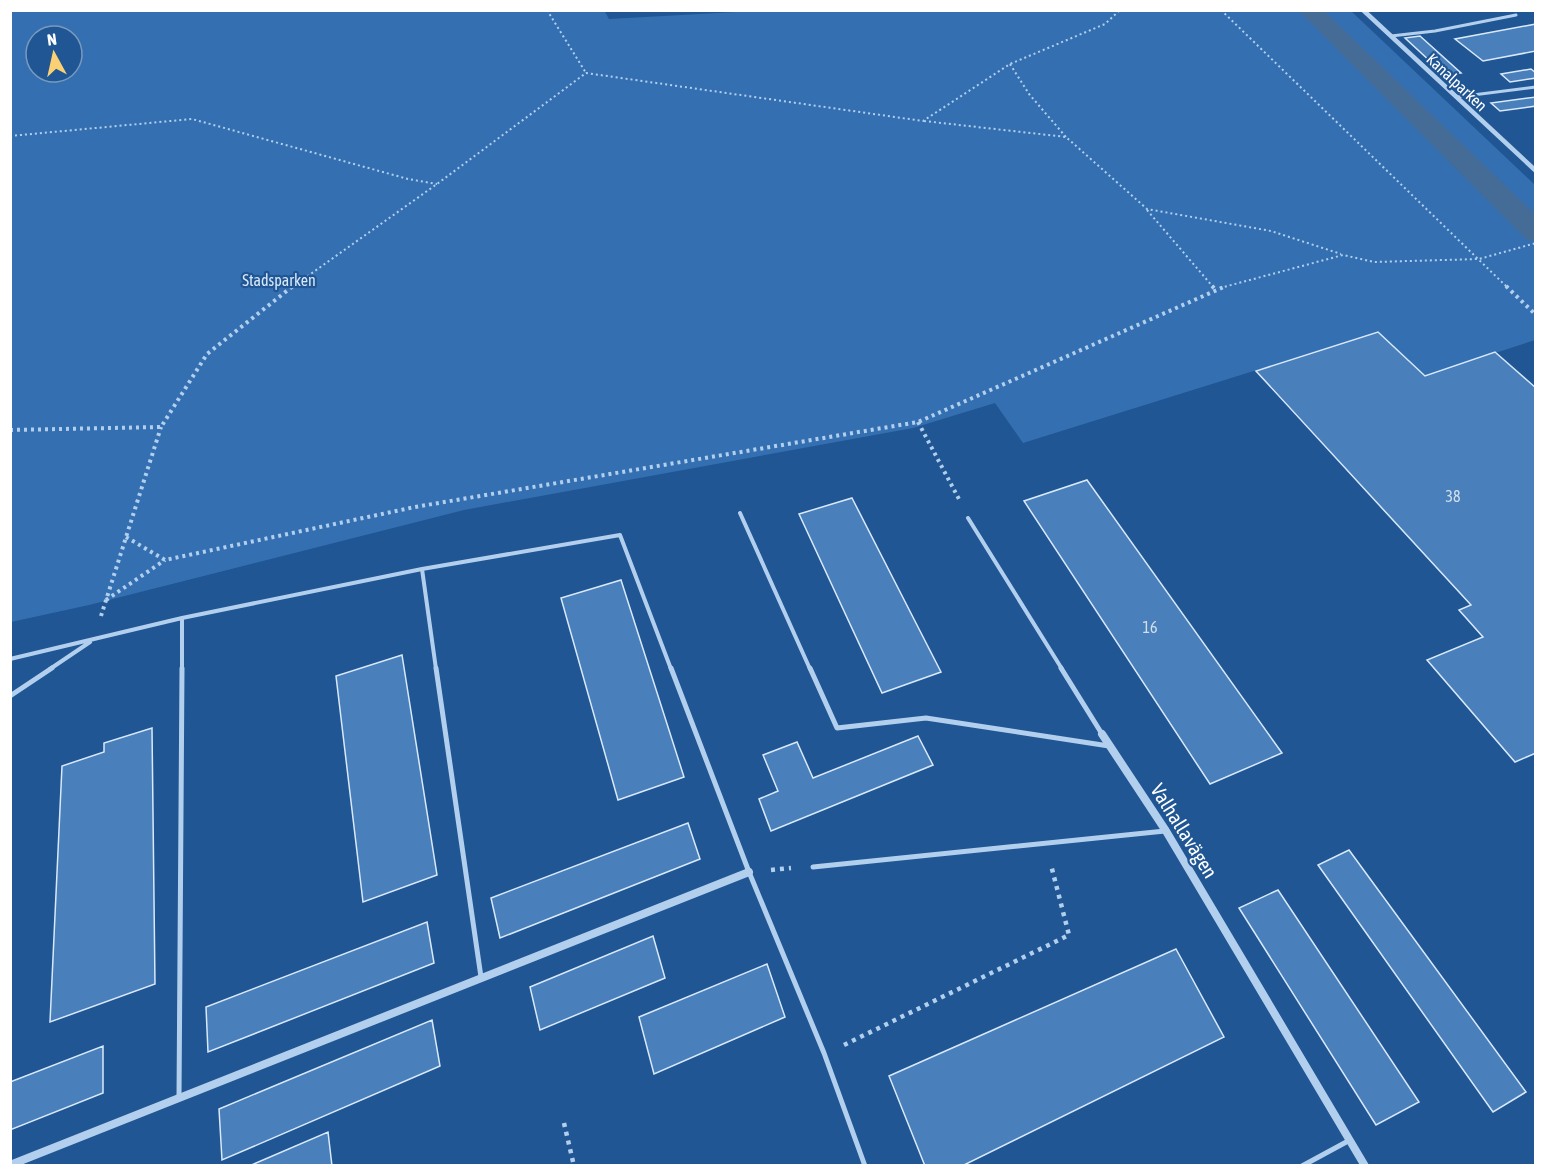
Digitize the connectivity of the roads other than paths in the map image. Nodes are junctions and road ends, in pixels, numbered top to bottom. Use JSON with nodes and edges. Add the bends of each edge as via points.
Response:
{"nodes":[{"id":1,"x":1363,"y":10,"type":"edge"},
{"id":2,"x":1516,"y":15,"type":"dead end"},
{"id":3,"x":1391,"y":36,"type":"junction"},
{"id":4,"x":1536,"y":87,"type":"edge"},
{"id":5,"x":1457,"y":97,"type":"junction"},
{"id":6,"x":1536,"y":171,"type":"edge"},
{"id":7,"x":740,"y":513,"type":"dead end"},
{"id":8,"x":968,"y":518,"type":"road end"},
{"id":9,"x":422,"y":569,"type":"junction"},
{"id":10,"x":182,"y":618,"type":"junction"},
{"id":11,"x":93,"y":639,"type":"junction"},
{"id":12,"x":10,"y":659,"type":"edge"},
{"id":13,"x":10,"y":696,"type":"edge"},
{"id":14,"x":1102,"y":734,"type":"joint"},
{"id":15,"x":1110,"y":746,"type":"junction"},
{"id":16,"x":1166,"y":831,"type":"junction"},
{"id":17,"x":813,"y":867,"type":"road end"},
{"id":18,"x":749,"y":872,"type":"junction"},
{"id":19,"x":481,"y":977,"type":"junction"},
{"id":20,"x":179,"y":1098,"type":"junction"},
{"id":21,"x":1350,"y":1140,"type":"junction"},
{"id":22,"x":10,"y":1164,"type":"edge"},
{"id":23,"x":865,"y":1166,"type":"edge"},
{"id":24,"x":1302,"y":1166,"type":"edge"},
{"id":25,"x":1365,"y":1166,"type":"edge"}],
"edges":[{"from":1,"to":3,"type":"street","name":"Kanalparken"},
{"from":2,"to":3,"type":"lane"},
{"from":3,"to":5,"type":"street","name":"Kanalparken"},
{"from":4,"to":5,"type":"lane"},
{"from":5,"to":6,"type":"street","name":"Kanalparken"},
{"from":7,"to":15,"type":"lane","via":[[837,728],[927,718]]},
{"from":8,"to":14,"type":"lane","name":"Valhallavägen"},
{"from":9,"to":10,"type":"lane"},
{"from":9,"to":18,"type":"lane","via":[[620,535]]},
{"from":9,"to":19,"type":"lane"},
{"from":10,"to":11,"type":"lane"},
{"from":10,"to":20,"type":"lane"},
{"from":11,"to":12,"type":"lane"},
{"from":11,"to":13,"type":"lane"},
{"from":14,"to":15,"type":"street","name":"Valhallavägen"},
{"from":15,"to":16,"type":"street","name":"Valhallavägen"},
{"from":16,"to":17,"type":"lane"},
{"from":16,"to":21,"type":"street","name":"Valhallavägen"},
{"from":18,"to":19,"type":"street"},
{"from":18,"to":23,"type":"lane"},
{"from":19,"to":20,"type":"street"},
{"from":20,"to":22,"type":"street"},
{"from":21,"to":24,"type":"lane"},
{"from":21,"to":25,"type":"street","name":"Valhallavägen"}]}
